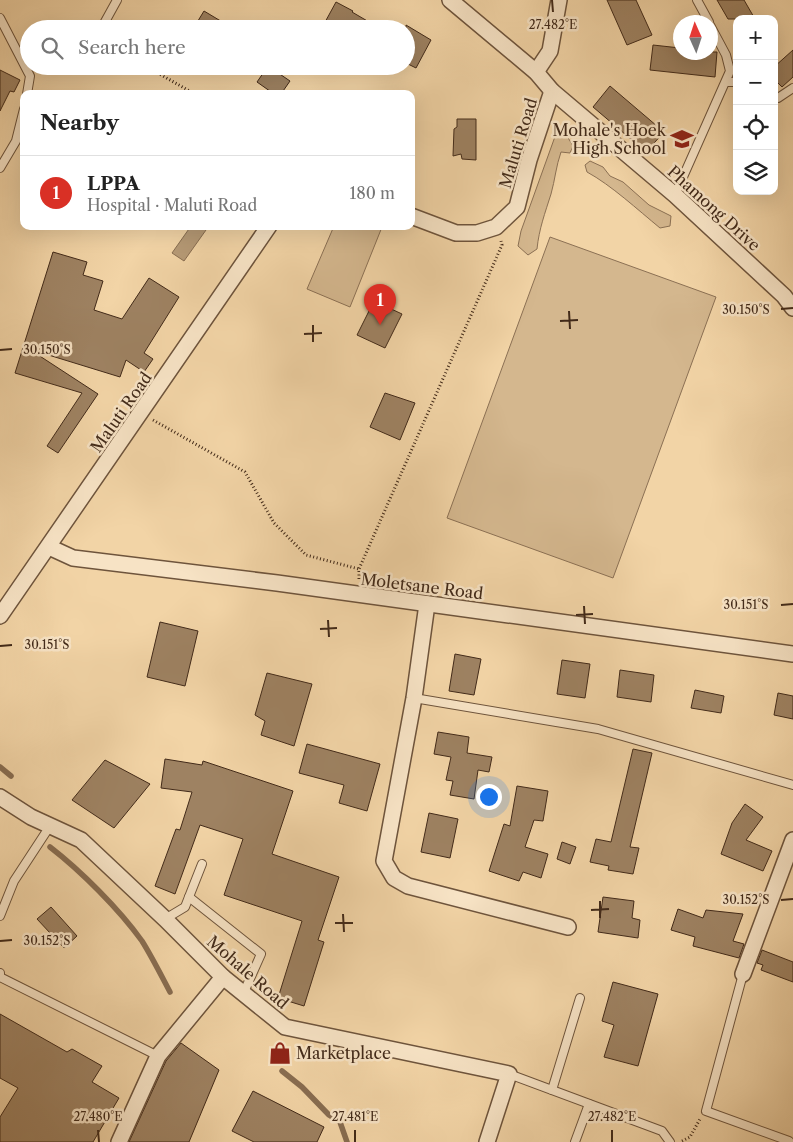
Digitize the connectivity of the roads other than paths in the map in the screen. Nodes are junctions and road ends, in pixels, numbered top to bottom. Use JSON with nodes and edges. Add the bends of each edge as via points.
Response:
{"nodes":[{"id":1,"x":117,"y":0,"type":"edge"},
{"id":2,"x":450,"y":0,"type":"edge"},
{"id":3,"x":560,"y":0,"type":"edge"},
{"id":4,"x":697,"y":0,"type":"edge"},
{"id":5,"x":705,"y":15,"type":"edge"},
{"id":6,"x":0,"y":18,"type":"edge"},
{"id":7,"x":106,"y":20,"type":"edge"},
{"id":8,"x":718,"y":40,"type":"edge"},
{"id":9,"x":20,"y":57,"type":"edge"},
{"id":10,"x":536,"y":72,"type":"junction"},
{"id":11,"x":29,"y":75,"type":"edge"},
{"id":12,"x":727,"y":82,"type":"junction"},
{"id":13,"x":733,"y":82,"type":"edge"},
{"id":14,"x":793,"y":88,"type":"edge"},
{"id":15,"x":28,"y":90,"type":"edge"},
{"id":16,"x":552,"y":91,"type":"junction"},
{"id":17,"x":778,"y":98,"type":"edge"},
{"id":18,"x":20,"y":125,"type":"edge"},
{"id":19,"x":0,"y":168,"type":"edge"},
{"id":20,"x":674,"y":195,"type":"junction"},
{"id":21,"x":415,"y":218,"type":"edge"},
{"id":22,"x":266,"y":230,"type":"edge"},
{"id":23,"x":790,"y":298,"type":"edge"},
{"id":24,"x":49,"y":547,"type":"junction"},
{"id":25,"x":427,"y":604,"type":"junction"},
{"id":26,"x":0,"y":616,"type":"edge"},
{"id":27,"x":793,"y":654,"type":"edge"},
{"id":28,"x":414,"y":698,"type":"junction"},
{"id":29,"x":793,"y":785,"type":"edge"},
{"id":30,"x":0,"y":797,"type":"edge"},
{"id":31,"x":50,"y":826,"type":"junction"},
{"id":32,"x":793,"y":840,"type":"edge"},
{"id":33,"x":202,"y":864,"type":"dead end"},
{"id":34,"x":190,"y":896,"type":"junction"},
{"id":35,"x":0,"y":916,"type":"edge"},
{"id":36,"x":165,"y":919,"type":"junction"},
{"id":37,"x":568,"y":927,"type":"dead end"},
{"id":38,"x":0,"y":973,"type":"edge"},
{"id":39,"x":743,"y":974,"type":"joint"},
{"id":40,"x":223,"y":977,"type":"junction"},
{"id":41,"x":244,"y":992,"type":"junction"},
{"id":42,"x":580,"y":998,"type":"dead end"},
{"id":43,"x":158,"y":1056,"type":"junction"},
{"id":44,"x":509,"y":1074,"type":"junction"},
{"id":45,"x":552,"y":1090,"type":"junction"},
{"id":46,"x":589,"y":1104,"type":"junction"},
{"id":47,"x":789,"y":1141,"type":"edge"},
{"id":48,"x":119,"y":1142,"type":"edge"},
{"id":49,"x":486,"y":1142,"type":"edge"},
{"id":50,"x":575,"y":1142,"type":"edge"},
{"id":51,"x":670,"y":1142,"type":"edge"}],
"edges":[{"from":1,"to":7,"type":"lane"},
{"from":2,"to":10,"type":"street","name":"Phamong Drive"},
{"from":3,"to":10,"type":"street","via":[[550,51]]},
{"from":4,"to":5,"type":"lane"},
{"from":6,"to":9,"type":"lane"},
{"from":8,"to":12,"type":"lane","via":[[730,71]]},
{"from":10,"to":16,"type":"street","name":"Phamong Drive"},
{"from":11,"to":15,"type":"lane"},
{"from":12,"to":13,"type":"lane"},
{"from":12,"to":20,"type":"lane"},
{"from":14,"to":17,"type":"lane"},
{"from":16,"to":20,"type":"street","name":"Phamong Drive"},
{"from":16,"to":21,"type":"street","name":"Maluti Road","via":[[517,207],[496,227],[478,233],[456,233]]},
{"from":18,"to":19,"type":"lane","via":[[16,141]]},
{"from":20,"to":23,"type":"street","name":"Phamong Drive"},
{"from":22,"to":24,"type":"street","name":"Maluti Road"},
{"from":24,"to":25,"type":"street","name":"Moletsane Road","via":[[73,558]]},
{"from":24,"to":26,"type":"street","name":"Maluti Road"},
{"from":25,"to":27,"type":"street","name":"Moletsane Road"},
{"from":25,"to":28,"type":"street"},
{"from":28,"to":29,"type":"lane","via":[[598,728]]},
{"from":28,"to":37,"type":"street","via":[[384,862],[394,878],[408,886]]},
{"from":30,"to":31,"type":"street","name":"Mohale Road"},
{"from":31,"to":35,"type":"lane","via":[[14,881]]},
{"from":31,"to":36,"type":"street","name":"Mohale Road","via":[[81,840]]},
{"from":32,"to":39,"type":"street"},
{"from":33,"to":34,"type":"lane"},
{"from":34,"to":36,"type":"lane","via":[[185,907]]},
{"from":34,"to":41,"type":"lane","via":[[260,954]]},
{"from":36,"to":40,"type":"street","name":"Mohale Road"},
{"from":38,"to":43,"type":"lane","via":[[0,977]]},
{"from":39,"to":47,"type":"lane","via":[[706,1111]]},
{"from":40,"to":41,"type":"street","name":"Mohale Road"},
{"from":40,"to":43,"type":"street"},
{"from":41,"to":44,"type":"street","name":"Mohale Road","via":[[285,1026]]},
{"from":42,"to":45,"type":"lane"},
{"from":43,"to":48,"type":"street"},
{"from":44,"to":45,"type":"lane"},
{"from":44,"to":49,"type":"street"},
{"from":45,"to":46,"type":"lane"},
{"from":46,"to":50,"type":"lane"},
{"from":46,"to":51,"type":"lane","via":[[662,1132]]}]}
